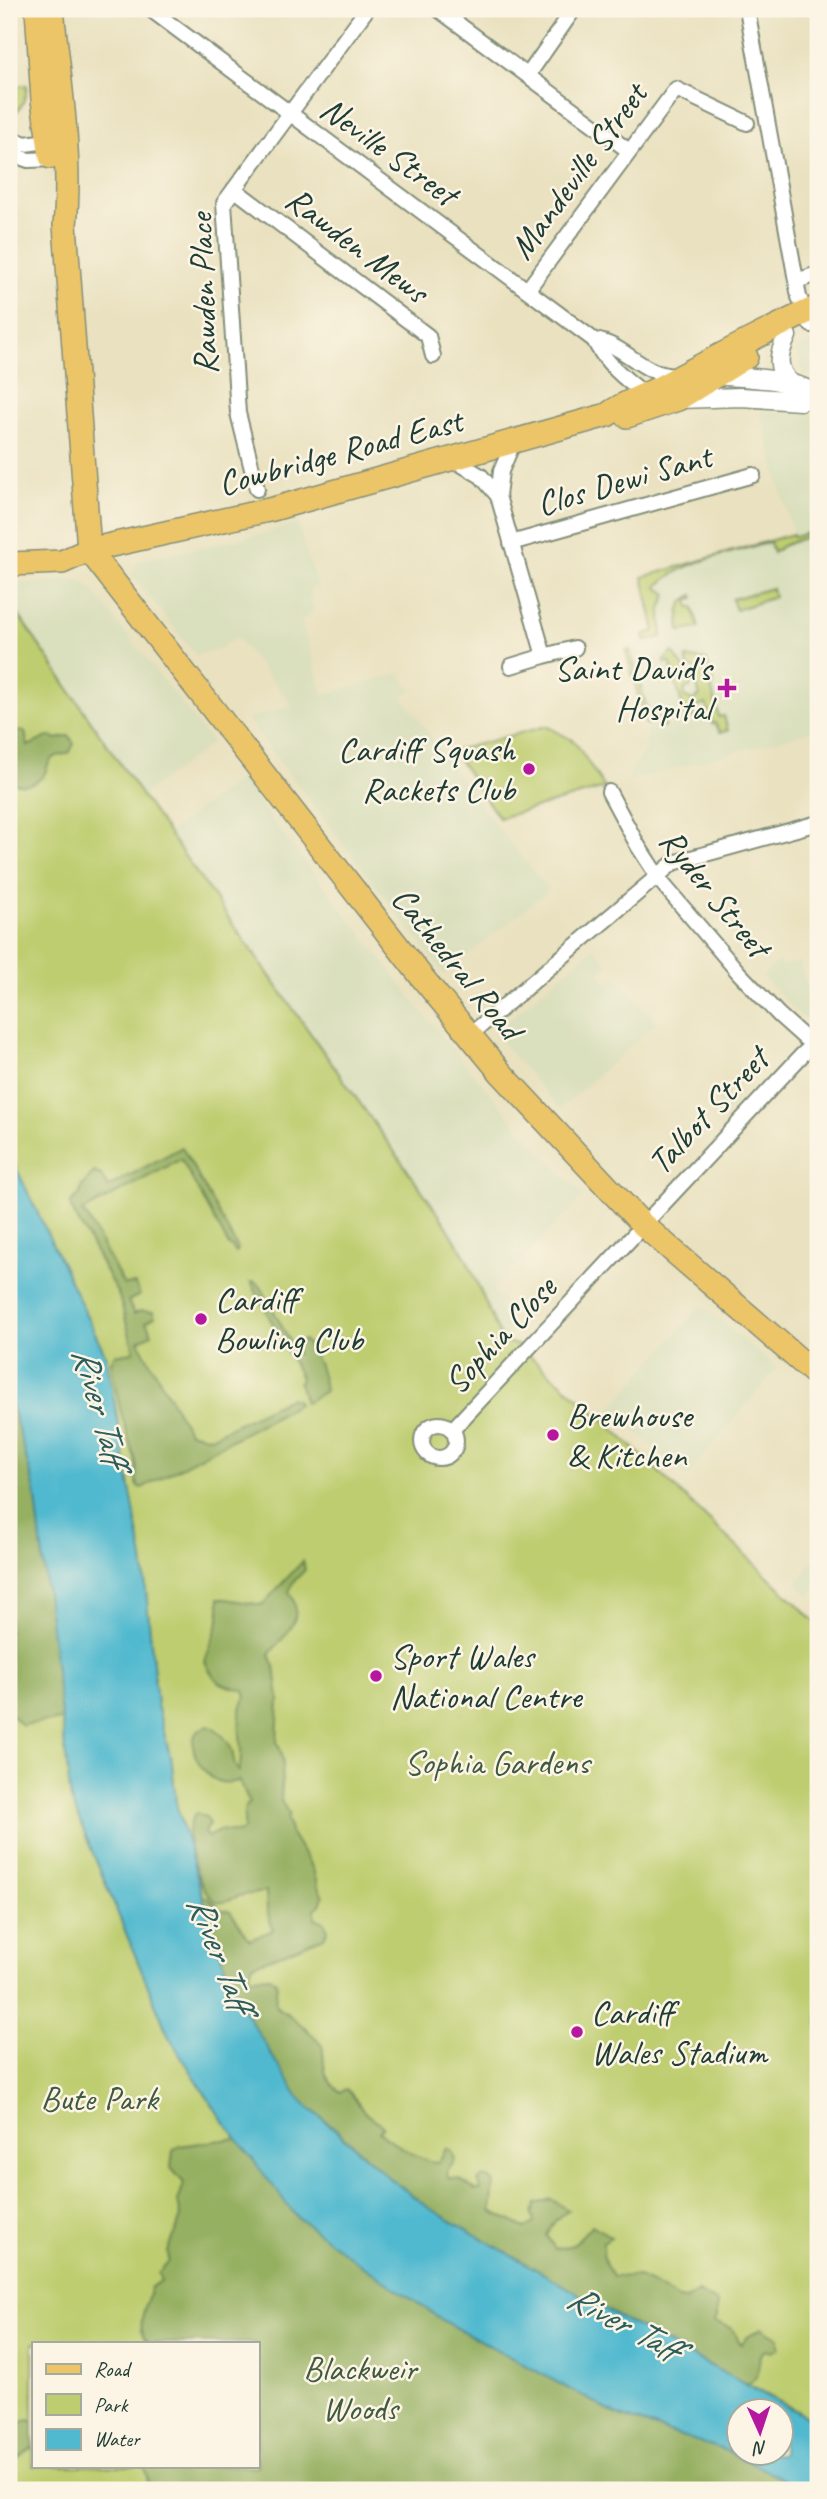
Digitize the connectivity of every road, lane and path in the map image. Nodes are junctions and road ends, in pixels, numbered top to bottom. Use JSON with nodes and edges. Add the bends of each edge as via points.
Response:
{"nodes":[{"id":1,"x":37,"y":9,"type":"edge"},
{"id":2,"x":52,"y":9,"type":"edge"},
{"id":3,"x":150,"y":9,"type":"edge"},
{"id":4,"x":367,"y":9,"type":"edge"},
{"id":5,"x":438,"y":9,"type":"edge"},
{"id":6,"x":574,"y":9,"type":"edge"},
{"id":7,"x":747,"y":9,"type":"edge"},
{"id":8,"x":528,"y":75,"type":"junction"},
{"id":9,"x":288,"y":114,"type":"junction"},
{"id":10,"x":747,"y":123,"type":"dead end"},
{"id":11,"x":9,"y":137,"type":"edge"},
{"id":12,"x":58,"y":149,"type":"junction"},
{"id":13,"x":629,"y":151,"type":"junction"},
{"id":14,"x":9,"y":153,"type":"edge"},
{"id":15,"x":234,"y":189,"type":"junction"},
{"id":16,"x":818,"y":274,"type":"edge"},
{"id":17,"x":796,"y":281,"type":"junction"},
{"id":18,"x":527,"y":289,"type":"junction"},
{"id":19,"x":813,"y":316,"type":"edge"},
{"id":20,"x":787,"y":336,"type":"junction"},
{"id":21,"x":594,"y":340,"type":"junction"},
{"id":22,"x":433,"y":356,"type":"dead end"},
{"id":23,"x":718,"y":375,"type":"junction"},
{"id":24,"x":682,"y":376,"type":"junction"},
{"id":25,"x":791,"y":384,"type":"junction"},
{"id":26,"x":646,"y":396,"type":"junction"},
{"id":27,"x":818,"y":396,"type":"edge"},
{"id":28,"x":678,"y":399,"type":"junction"},
{"id":29,"x":607,"y":415,"type":"junction"},
{"id":30,"x":514,"y":442,"type":"junction"},
{"id":31,"x":452,"y":459,"type":"junction"},
{"id":32,"x":753,"y":475,"type":"dead end"},
{"id":33,"x":257,"y":489,"type":"dead end"},
{"id":34,"x":498,"y":496,"type":"junction"},
{"id":35,"x":511,"y":543,"type":"junction"},
{"id":36,"x":9,"y":548,"type":"edge"},
{"id":37,"x":89,"y":551,"type":"junction"},
{"id":38,"x":9,"y":564,"type":"edge"},
{"id":39,"x":575,"y":648,"type":"dead end"},
{"id":40,"x":544,"y":656,"type":"junction"},
{"id":41,"x":511,"y":666,"type":"dead end"},
{"id":42,"x":609,"y":792,"type":"dead end"},
{"id":43,"x":818,"y":822,"type":"edge"},
{"id":44,"x":657,"y":875,"type":"junction"},
{"id":45,"x":470,"y":1035,"type":"junction"},
{"id":46,"x":816,"y":1046,"type":"edge"},
{"id":47,"x":642,"y":1224,"type":"junction"},
{"id":48,"x":818,"y":1376,"type":"edge"},
{"id":49,"x":452,"y":1430,"type":"junction"}],
"edges":[{"from":1,"to":12,"type":"main road","via":[[43,100]]},
{"from":2,"to":12,"type":"main road"},
{"from":3,"to":9,"type":"street","name":"Neville Street"},
{"from":4,"to":9,"type":"street","name":"Rawden Place"},
{"from":5,"to":8,"type":"street"},
{"from":6,"to":8,"type":"street"},
{"from":7,"to":17,"type":"street"},
{"from":8,"to":13,"type":"street"},
{"from":9,"to":15,"type":"street","name":"Rawden Place"},
{"from":9,"to":18,"type":"street","name":"Neville Street"},
{"from":10,"to":13,"type":"street","name":"Mandeville Street","via":[[676,89]]},
{"from":11,"to":12,"type":"street"},
{"from":12,"to":14,"type":"street","via":[[28,160]]},
{"from":12,"to":37,"type":"main road","via":[[68,197],[65,225]]},
{"from":13,"to":18,"type":"street","name":"Mandeville Street"},
{"from":15,"to":22,"type":"street","name":"Rawden Mews","via":[[428,336]]},
{"from":15,"to":33,"type":"street","name":"Rawden Place","via":[[224,203],[238,413]]},
{"from":16,"to":17,"type":"street"},
{"from":17,"to":19,"type":"street","via":[[799,297]]},
{"from":18,"to":21,"type":"street","name":"Neville Street"},
{"from":19,"to":20,"type":"main road"},
{"from":19,"to":24,"type":"main road"},
{"from":20,"to":23,"type":"main road"},
{"from":20,"to":25,"type":"street","via":[[779,364]]},
{"from":21,"to":24,"type":"street","name":"Neville Street","via":[[607,342],[663,376]]},
{"from":21,"to":26,"type":"street","name":"Neville Street","via":[[614,368]]},
{"from":23,"to":24,"type":"street","name":"Cowbridge Road East"},
{"from":23,"to":25,"type":"street","name":"Cowbridge Road East"},
{"from":23,"to":28,"type":"main road"},
{"from":24,"to":26,"type":"main road"},
{"from":25,"to":27,"type":"street","name":"Cowbridge Road East","via":[[809,388]]},
{"from":26,"to":28,"type":"street","name":"Cowbridge Road East"},
{"from":26,"to":29,"type":"main road","name":"Cowbridge Road East"},
{"from":27,"to":28,"type":"street","name":"Cowbridge Road East","via":[[800,401]]},
{"from":28,"to":29,"type":"main road","name":"Cowbridge Road East","via":[[622,417]]},
{"from":29,"to":30,"type":"main road","name":"Cowbridge Road East"},
{"from":30,"to":31,"type":"main road","name":"Cowbridge Road East"},
{"from":30,"to":34,"type":"street","name":"Clos Dewi Sant","via":[[501,471]]},
{"from":31,"to":34,"type":"street","name":"Clos Dewi Sant","via":[[481,476]]},
{"from":31,"to":37,"type":"main road","name":"Cowbridge Road East","via":[[273,509]]},
{"from":32,"to":35,"type":"street","name":"Clos Dewi Sant"},
{"from":34,"to":35,"type":"street","name":"Clos Dewi Sant"},
{"from":35,"to":40,"type":"street","name":"Clos Dewi Sant"},
{"from":36,"to":37,"type":"main road","name":"Cowbridge Road East"},
{"from":37,"to":38,"type":"main road","name":"Cowbridge Road East","via":[[62,562]]},
{"from":37,"to":45,"type":"main road","name":"Cathedral Road"},
{"from":39,"to":40,"type":"street"},
{"from":40,"to":41,"type":"street"},
{"from":42,"to":44,"type":"street","name":"Ryder Street"},
{"from":43,"to":44,"type":"street","via":[[680,860]]},
{"from":44,"to":45,"type":"street"},
{"from":44,"to":46,"type":"street","name":"Ryder Street","via":[[739,973]]},
{"from":45,"to":47,"type":"main road","name":"Cathedral Road"},
{"from":46,"to":47,"type":"street","name":"Talbot Street"},
{"from":47,"to":48,"type":"main road","name":"Cathedral Road"},
{"from":47,"to":49,"type":"street","name":"Sophia Close"},
{"from":49,"to":49,"type":"street","name":"Sophia Close","via":[[454,1450],[447,1456],[439,1458],[424,1449],[426,1430],[438,1424]]}]}
